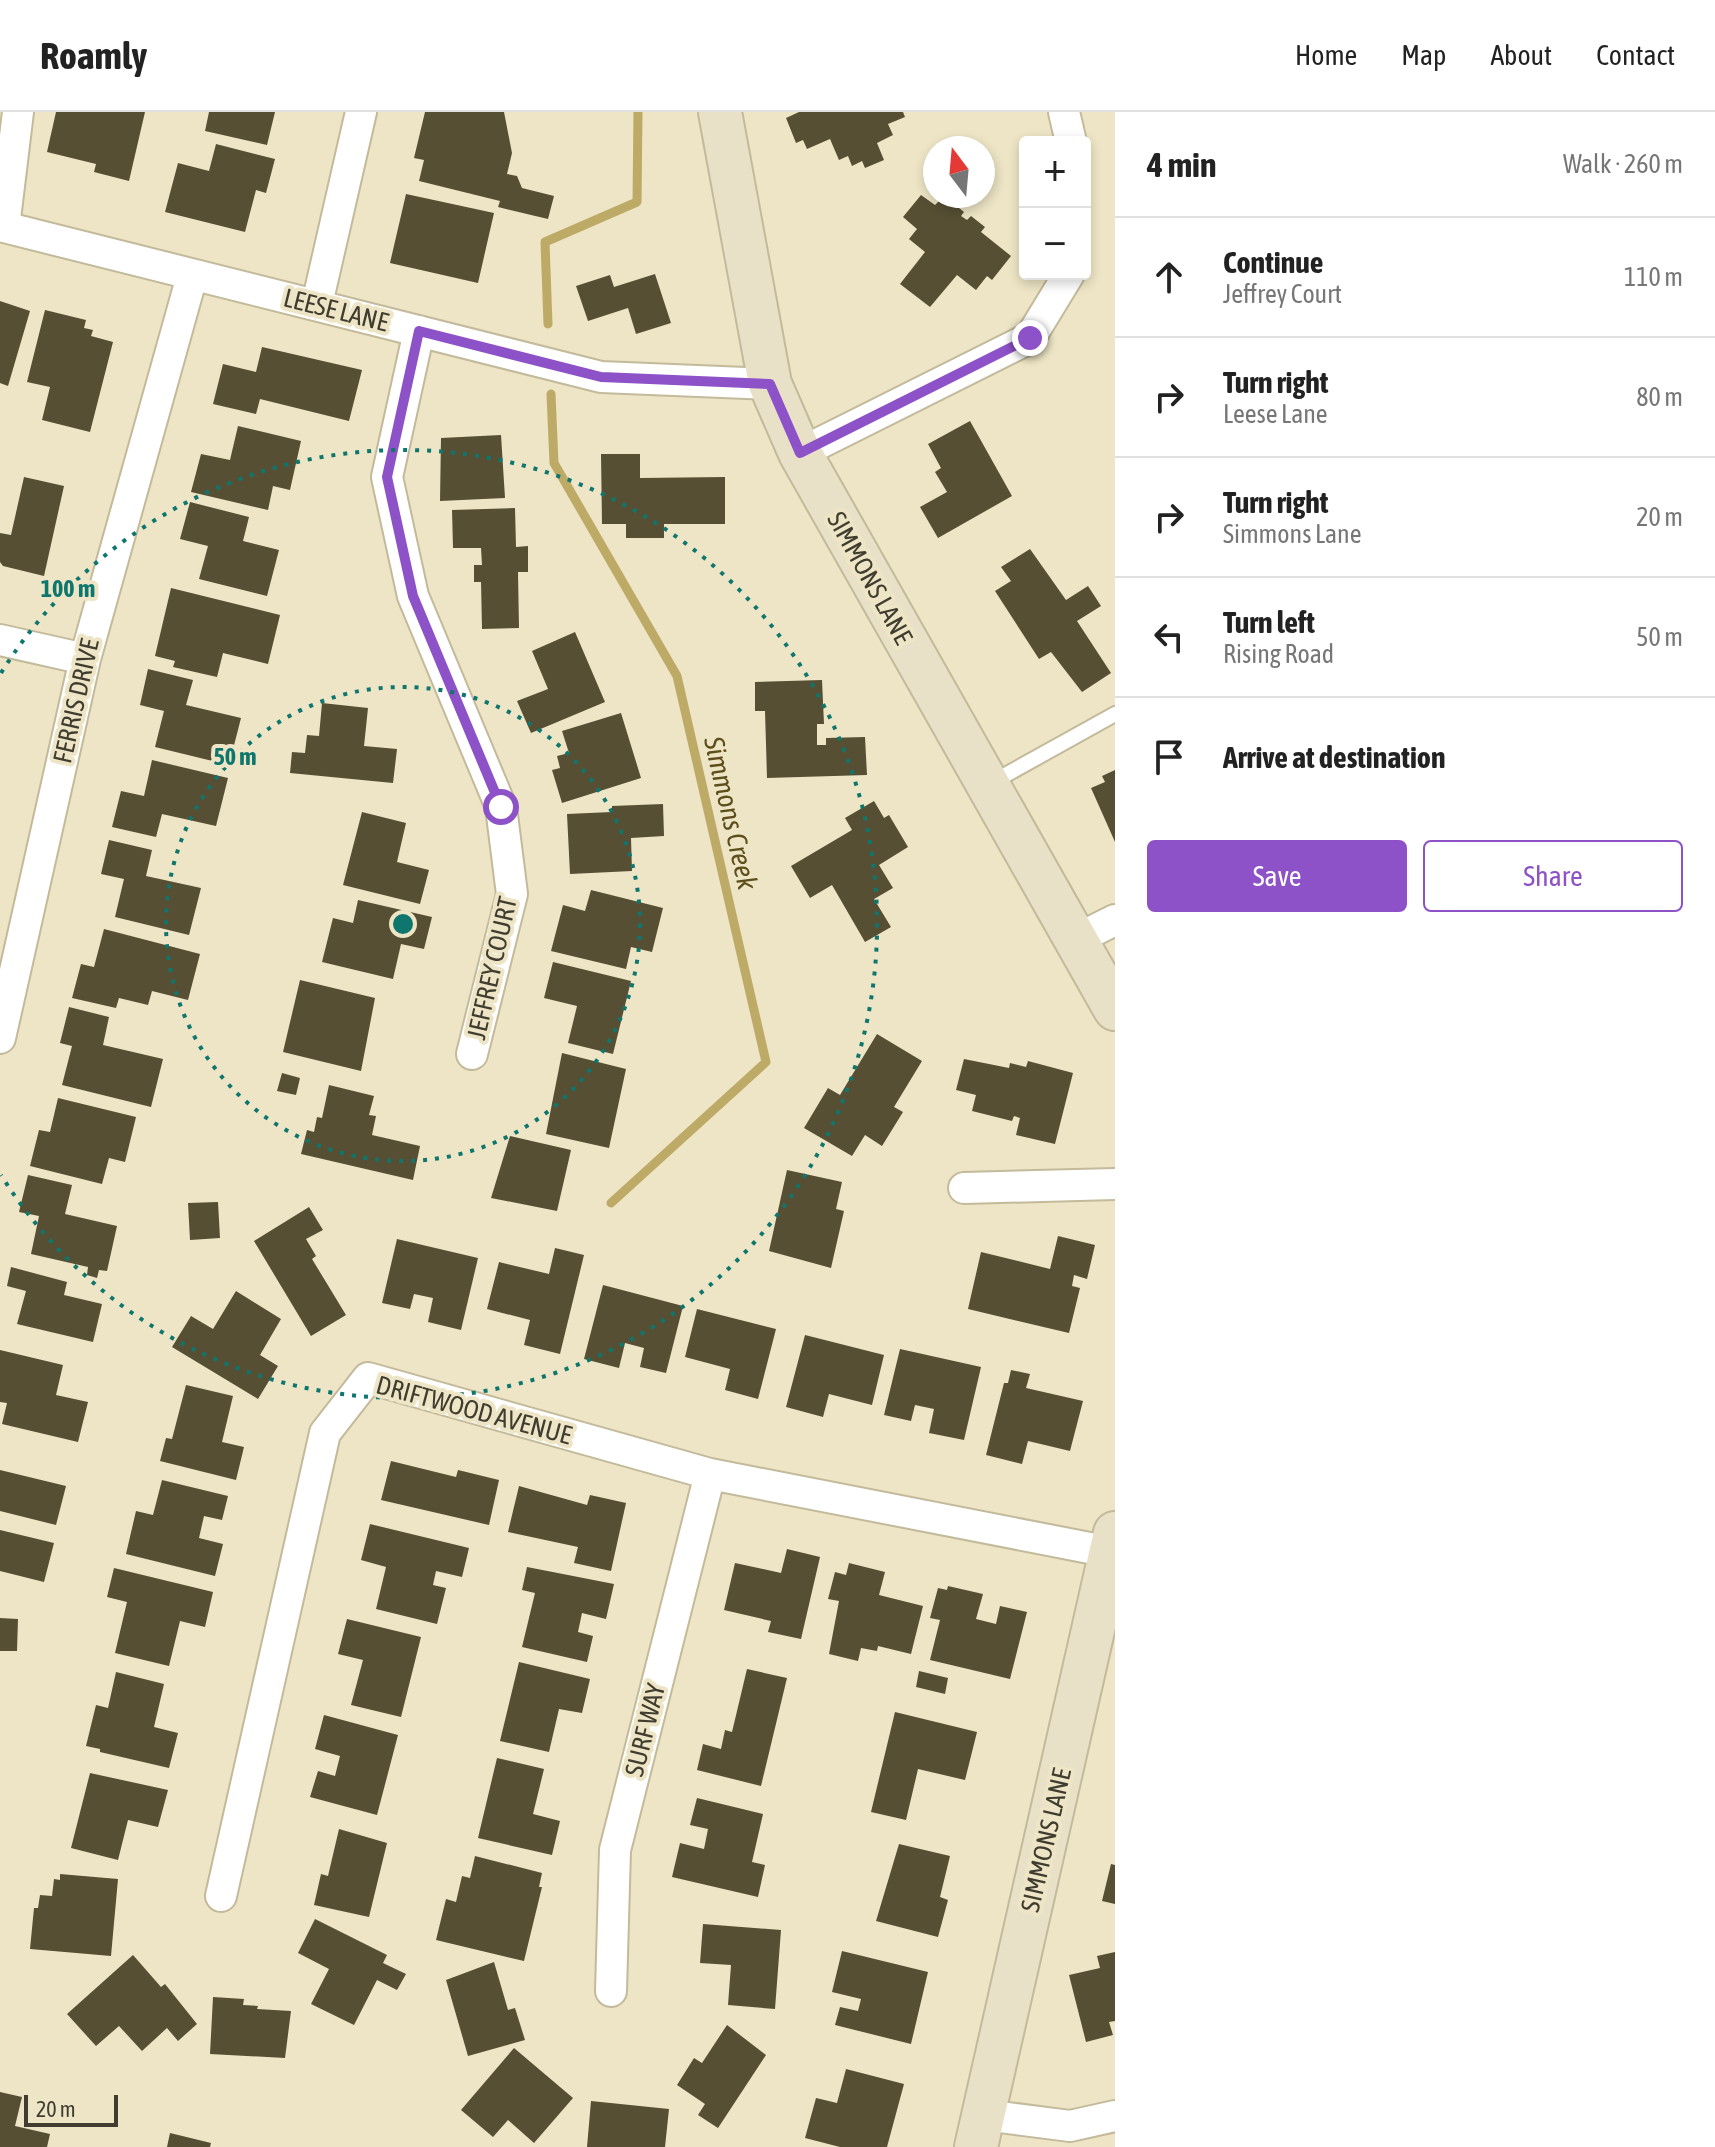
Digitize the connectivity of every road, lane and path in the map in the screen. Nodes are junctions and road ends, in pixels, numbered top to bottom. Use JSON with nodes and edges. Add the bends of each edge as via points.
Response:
{"nodes":[{"id":1,"x":18,"y":112,"type":"edge"},
{"id":2,"x":361,"y":112,"type":"edge"},
{"id":3,"x":720,"y":112,"type":"edge"},
{"id":4,"x":1064,"y":112,"type":"edge"},
{"id":5,"x":1070,"y":136,"type":"edge"},
{"id":6,"x":2,"y":226,"type":"edge"},
{"id":7,"x":192,"y":276,"type":"junction"},
{"id":8,"x":1065,"y":280,"type":"edge"},
{"id":9,"x":317,"y":304,"type":"junction"},
{"id":10,"x":419,"y":331,"type":"junction"},
{"id":11,"x":770,"y":384,"type":"junction"},
{"id":12,"x":800,"y":453,"type":"junction"},
{"id":13,"x":0,"y":640,"type":"edge"},
{"id":14,"x":85,"y":659,"type":"junction"},
{"id":15,"x":1115,"y":714,"type":"edge"},
{"id":16,"x":987,"y":785,"type":"junction"},
{"id":17,"x":1115,"y":920,"type":"edge"},
{"id":18,"x":1075,"y":940,"type":"junction"},
{"id":19,"x":1115,"y":1009,"type":"edge"},
{"id":20,"x":0,"y":1038,"type":"edge"},
{"id":21,"x":472,"y":1054,"type":"dead end"},
{"id":22,"x":1115,"y":1184,"type":"edge"},
{"id":23,"x":964,"y":1188,"type":"dead end"},
{"id":24,"x":710,"y":1474,"type":"junction"},
{"id":25,"x":1113,"y":1542,"type":"edge"},
{"id":26,"x":221,"y":1896,"type":"dead end"},
{"id":27,"x":611,"y":1991,"type":"dead end"},
{"id":28,"x":1115,"y":2116,"type":"edge"},
{"id":29,"x":981,"y":2131,"type":"edge"}],
"edges":[{"from":1,"to":6,"type":"street"},
{"from":2,"to":9,"type":"street"},
{"from":3,"to":11,"type":"street","name":"SIMMONS LANE"},
{"from":4,"to":5,"type":"street"},
{"from":6,"to":7,"type":"street","name":"LEESE LANE"},
{"from":7,"to":9,"type":"street","name":"LEESE LANE"},
{"from":7,"to":14,"type":"street","name":"FERRIS DRIVE"},
{"from":8,"to":12,"type":"street","via":[[1030,338]]},
{"from":9,"to":10,"type":"street","name":"LEESE LANE"},
{"from":10,"to":11,"type":"street","name":"LEESE LANE","via":[[601,377]]},
{"from":10,"to":21,"type":"street","name":"JEFFREY COURT","via":[[387,477],[413,596],[501,807],[512,894]]},
{"from":11,"to":12,"type":"street","name":"SIMMONS LANE"},
{"from":12,"to":16,"type":"street","name":"SIMMONS LANE"},
{"from":13,"to":14,"type":"street"},
{"from":14,"to":20,"type":"street","name":"FERRIS DRIVE"},
{"from":15,"to":16,"type":"lane"},
{"from":16,"to":18,"type":"street","name":"SIMMONS LANE"},
{"from":17,"to":18,"type":"street"},
{"from":18,"to":19,"type":"street","name":"SIMMONS LANE"},
{"from":22,"to":23,"type":"street"},
{"from":24,"to":25,"type":"street","name":"DRIFTWOOD AVENUE"},
{"from":24,"to":26,"type":"street","name":"DRIFTWOOD AVENUE","via":[[368,1378],[325,1433]]},
{"from":24,"to":27,"type":"street","name":"SURF WAY","via":[[615,1850]]},
{"from":25,"to":29,"type":"street","name":"SIMMONS LANE"},
{"from":28,"to":29,"type":"street","via":[[1070,2126]]}]}
